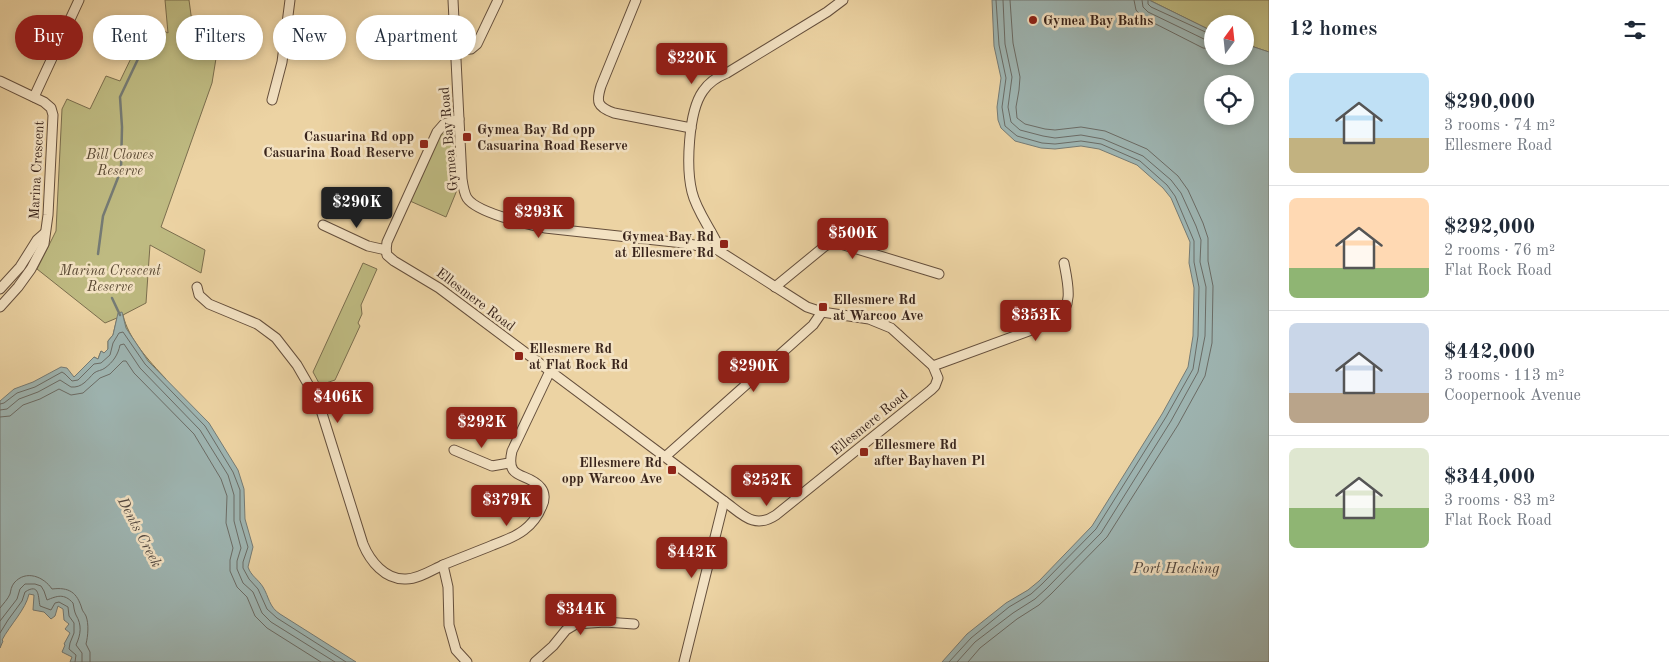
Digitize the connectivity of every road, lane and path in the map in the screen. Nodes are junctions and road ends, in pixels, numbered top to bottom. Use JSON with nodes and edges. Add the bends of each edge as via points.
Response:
{"nodes":[{"id":1,"x":79,"y":0,"type":"edge"},
{"id":2,"x":290,"y":0,"type":"edge"},
{"id":3,"x":452,"y":0,"type":"edge"},
{"id":4,"x":498,"y":0,"type":"edge"},
{"id":5,"x":636,"y":0,"type":"edge"},
{"id":6,"x":843,"y":0,"type":"edge"},
{"id":7,"x":453,"y":15,"type":"edge"},
{"id":8,"x":476,"y":46,"type":"edge"},
{"id":9,"x":456,"y":60,"type":"edge"},
{"id":10,"x":0,"y":81,"type":"edge"},
{"id":11,"x":34,"y":97,"type":"junction"},
{"id":12,"x":272,"y":100,"type":"dead end"},
{"id":13,"x":459,"y":120,"type":"junction"},
{"id":14,"x":692,"y":128,"type":"junction"},
{"id":15,"x":323,"y":226,"type":"dead end"},
{"id":16,"x":45,"y":232,"type":"junction"},
{"id":17,"x":716,"y":249,"type":"junction"},
{"id":18,"x":386,"y":250,"type":"junction"},
{"id":19,"x":1064,"y":263,"type":"dead end"},
{"id":20,"x":940,"y":274,"type":"dead end"},
{"id":21,"x":197,"y":287,"type":"dead end"},
{"id":22,"x":774,"y":288,"type":"junction"},
{"id":23,"x":0,"y":289,"type":"edge"},
{"id":24,"x":0,"y":307,"type":"edge"},
{"id":25,"x":822,"y":312,"type":"junction"},
{"id":26,"x":933,"y":366,"type":"junction"},
{"id":27,"x":550,"y":371,"type":"junction"},
{"id":28,"x":454,"y":450,"type":"dead end"},
{"id":29,"x":666,"y":456,"type":"junction"},
{"id":30,"x":509,"y":462,"type":"junction"},
{"id":31,"x":724,"y":501,"type":"junction"},
{"id":32,"x":443,"y":565,"type":"junction"},
{"id":33,"x":634,"y":624,"type":"dead end"},
{"id":34,"x":467,"y":662,"type":"edge"},
{"id":35,"x":535,"y":662,"type":"edge"},
{"id":36,"x":684,"y":662,"type":"edge"}],
"edges":[{"from":1,"to":11,"type":"street"},
{"from":2,"to":12,"type":"street","via":[[282,62]]},
{"from":3,"to":7,"type":"street","name":"Gymea Bay Road"},
{"from":4,"to":8,"type":"street"},
{"from":5,"to":14,"type":"street","via":[[601,86],[598,103],[604,110],[614,113]]},
{"from":6,"to":14,"type":"street","via":[[716,78],[701,93]]},
{"from":9,"to":13,"type":"street","name":"Gymea Bay Road"},
{"from":10,"to":11,"type":"street","name":"Marina Crescent"},
{"from":11,"to":16,"type":"street","name":"Marina Crescent","via":[[53,112]]},
{"from":13,"to":17,"type":"street","name":"Gymea Bay Road","via":[[464,189],[466,197],[476,207],[545,228]]},
{"from":13,"to":18,"type":"street","via":[[444,124],[436,132]]},
{"from":14,"to":17,"type":"street","via":[[689,177],[693,194],[716,241]]},
{"from":15,"to":18,"type":"street","name":"Ellesmere Road","via":[[368,246]]},
{"from":16,"to":23,"type":"street","name":"Marina Crescent"},
{"from":16,"to":24,"type":"street","name":"Marina Crescent","via":[[44,244],[34,264]]},
{"from":17,"to":22,"type":"street"},
{"from":18,"to":27,"type":"street","name":"Ellesmere Road","via":[[390,259],[439,288]]},
{"from":19,"to":26,"type":"street","via":[[1068,302],[1056,321]]},
{"from":20,"to":22,"type":"street","via":[[834,242]]},
{"from":21,"to":32,"type":"street","via":[[199,295],[209,304],[257,324],[276,338],[297,365],[316,398],[363,544],[376,565],[384,572],[406,579]]},
{"from":22,"to":25,"type":"street"},
{"from":25,"to":26,"type":"street","via":[[869,320],[891,328]]},
{"from":25,"to":29,"type":"street","via":[[813,325]]},
{"from":26,"to":31,"type":"street","name":"Ellesmere Road","via":[[938,378],[931,390],[769,520],[754,521]]},
{"from":27,"to":29,"type":"street","name":"Ellesmere Road"},
{"from":27,"to":30,"type":"street"},
{"from":28,"to":30,"type":"street","via":[[492,466]]},
{"from":29,"to":31,"type":"street","name":"Ellesmere Road"},
{"from":30,"to":32,"type":"street","via":[[517,474],[541,488],[544,498],[539,514],[524,531],[510,539]]},
{"from":31,"to":36,"type":"street"},
{"from":32,"to":34,"type":"street","via":[[448,587],[449,625],[456,650]]},
{"from":33,"to":35,"type":"street","via":[[576,624]]}]}
